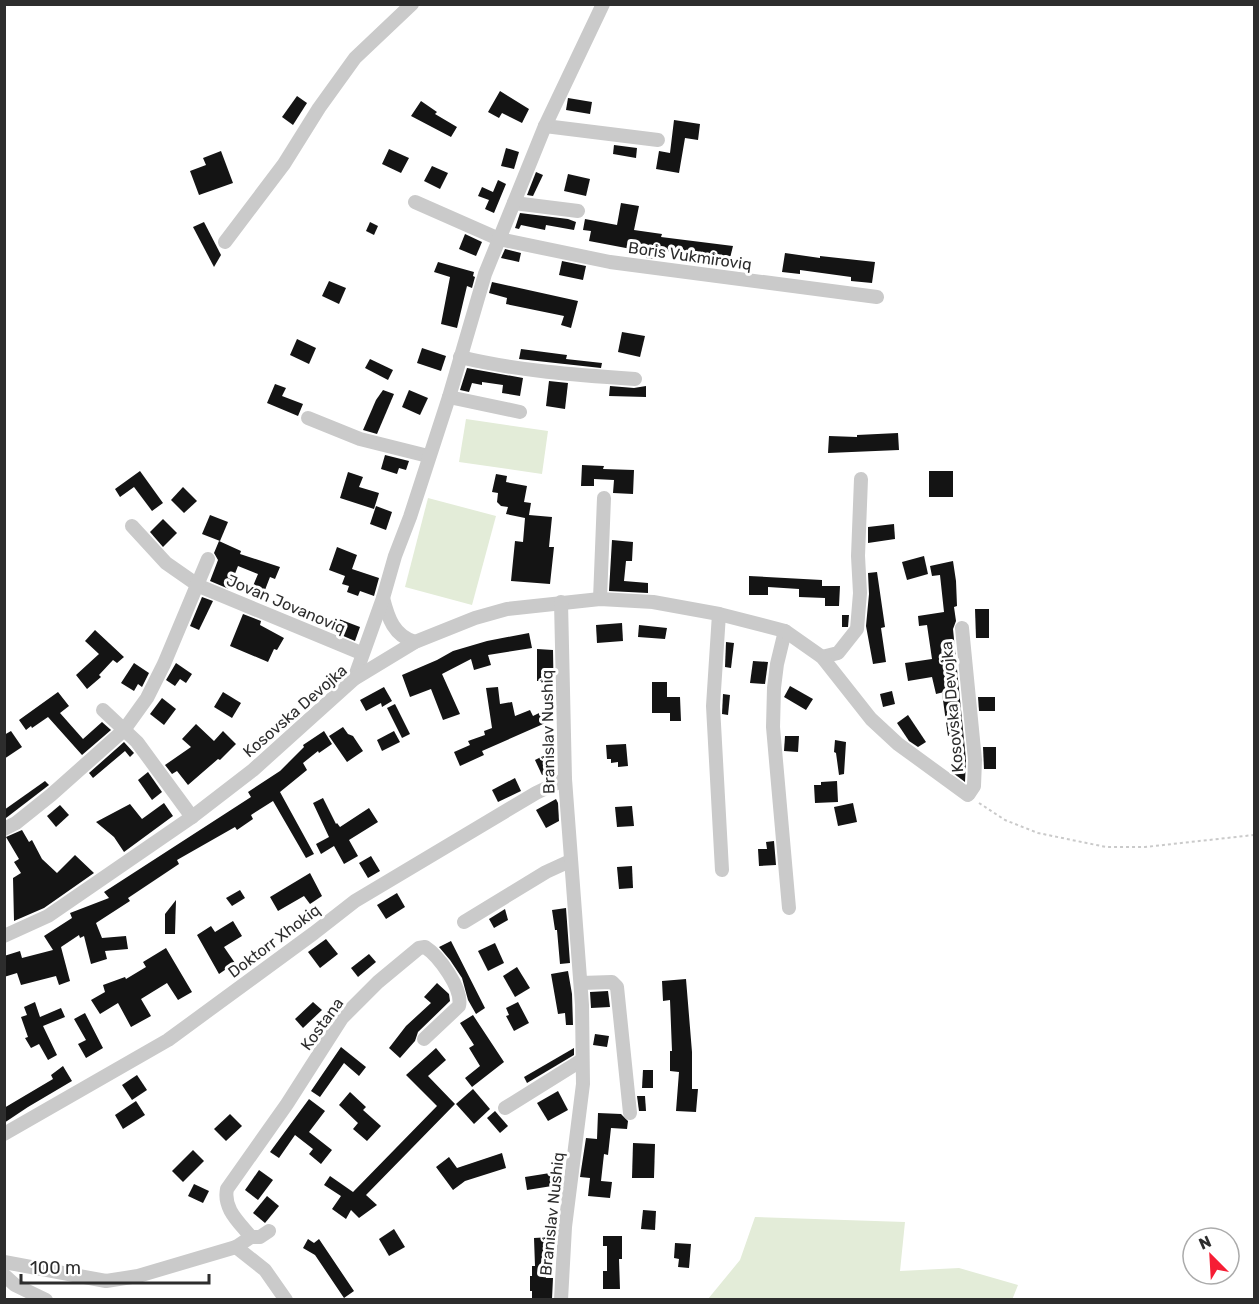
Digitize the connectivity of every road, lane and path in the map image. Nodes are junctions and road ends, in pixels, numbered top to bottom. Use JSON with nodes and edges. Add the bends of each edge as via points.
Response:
{"nodes":[{"id":1,"x":412,"y":4,"type":"edge"},
{"id":2,"x":603,"y":4,"type":"edge"},
{"id":3,"x":545,"y":126,"type":"junction"},
{"id":4,"x":658,"y":140,"type":"dead end"},
{"id":5,"x":415,"y":202,"type":"dead end"},
{"id":6,"x":514,"y":203,"type":"junction"},
{"id":7,"x":578,"y":211,"type":"dead end"},
{"id":8,"x":499,"y":240,"type":"junction"},
{"id":9,"x":225,"y":242,"type":"dead end"},
{"id":10,"x":877,"y":297,"type":"dead end"},
{"id":11,"x":460,"y":357,"type":"junction"},
{"id":12,"x":635,"y":379,"type":"dead end"},
{"id":13,"x":449,"y":397,"type":"junction"},
{"id":14,"x":520,"y":412,"type":"dead end"},
{"id":15,"x":308,"y":418,"type":"dead end"},
{"id":16,"x":428,"y":456,"type":"junction"},
{"id":17,"x":861,"y":479,"type":"dead end"},
{"id":18,"x":604,"y":498,"type":"dead end"},
{"id":19,"x":132,"y":526,"type":"dead end"},
{"id":20,"x":208,"y":559,"type":"dead end"},
{"id":21,"x":199,"y":585,"type":"junction"},
{"id":22,"x":382,"y":598,"type":"junction"},
{"id":23,"x":600,"y":599,"type":"junction"},
{"id":24,"x":561,"y":602,"type":"junction"},
{"id":25,"x":719,"y":614,"type":"junction"},
{"id":26,"x":962,"y":628,"type":"dead end"},
{"id":27,"x":785,"y":631,"type":"junction"},
{"id":28,"x":414,"y":642,"type":"junction"},
{"id":29,"x":361,"y":653,"type":"junction"},
{"id":30,"x":822,"y":657,"type":"junction"},
{"id":31,"x":354,"y":679,"type":"junction"},
{"id":32,"x":103,"y":711,"type":"dead end"},
{"id":33,"x":124,"y":730,"type":"junction"},
{"id":34,"x":565,"y":779,"type":"junction"},
{"id":35,"x":968,"y":795,"type":"junction"},
{"id":36,"x":192,"y":817,"type":"junction"},
{"id":37,"x":4,"y":829,"type":"edge"},
{"id":38,"x":1254,"y":835,"type":"edge"},
{"id":39,"x":570,"y":861,"type":"junction"},
{"id":40,"x":722,"y":870,"type":"dead end"},
{"id":41,"x":789,"y":908,"type":"dead end"},
{"id":42,"x":464,"y":922,"type":"dead end"},
{"id":43,"x":4,"y":936,"type":"edge"},
{"id":44,"x":581,"y":983,"type":"junction"},
{"id":45,"x":424,"y":1038,"type":"dead end"},
{"id":46,"x":582,"y":1060,"type":"junction"},
{"id":47,"x":505,"y":1108,"type":"dead end"},
{"id":48,"x":630,"y":1113,"type":"dead end"},
{"id":49,"x":4,"y":1134,"type":"edge"},
{"id":50,"x":269,"y":1231,"type":"dead end"},
{"id":51,"x":251,"y":1237,"type":"junction"},
{"id":52,"x":236,"y":1247,"type":"junction"},
{"id":53,"x":4,"y":1262,"type":"edge"},
{"id":54,"x":4,"y":1275,"type":"edge"},
{"id":55,"x":46,"y":1299,"type":"edge"},
{"id":56,"x":286,"y":1299,"type":"edge"},
{"id":57,"x":561,"y":1299,"type":"edge"}],
"edges":[{"from":1,"to":9,"type":"street","via":[[355,58],[284,164]]},
{"from":2,"to":3,"type":"street"},
{"from":3,"to":4,"type":"street"},
{"from":3,"to":6,"type":"street"},
{"from":5,"to":8,"type":"street","name":"Boris Vukmiroviq"},
{"from":6,"to":7,"type":"street"},
{"from":6,"to":8,"type":"street"},
{"from":8,"to":10,"type":"street","name":"Boris Vukmiroviq","via":[[610,262]]},
{"from":8,"to":11,"type":"street"},
{"from":11,"to":12,"type":"street","via":[[536,372]]},
{"from":11,"to":13,"type":"street"},
{"from":13,"to":14,"type":"street"},
{"from":13,"to":16,"type":"street"},
{"from":15,"to":16,"type":"street","via":[[360,439]]},
{"from":16,"to":22,"type":"street"},
{"from":17,"to":30,"type":"street","via":[[857,629],[838,653]]},
{"from":18,"to":23,"type":"street"},
{"from":19,"to":21,"type":"street","name":"Jovan Jovanoviq","via":[[166,563]]},
{"from":20,"to":21,"type":"street","name":"Jovan Jovanoviq"},
{"from":21,"to":29,"type":"street","name":"Jovan Jovanoviq"},
{"from":21,"to":33,"type":"street","name":"Jovan Jovanoviq","via":[[147,698]]},
{"from":22,"to":28,"type":"street","via":[[388,620],[404,639]]},
{"from":22,"to":29,"type":"street"},
{"from":23,"to":24,"type":"street","name":"Kosovska Devojka"},
{"from":23,"to":25,"type":"street","name":"Kosovska Devojka","via":[[652,602]]},
{"from":24,"to":28,"type":"street","name":"Kosovska Devojka","via":[[507,609]]},
{"from":24,"to":34,"type":"street","name":"Branislav Nushiq"},
{"from":25,"to":27,"type":"street","name":"Kosovska Devojka"},
{"from":25,"to":40,"type":"street","via":[[713,706]]},
{"from":26,"to":35,"type":"street","name":"Kosovska Devojka","via":[[975,760],[974,786]]},
{"from":27,"to":30,"type":"street","name":"Kosovska Devojka"},
{"from":27,"to":41,"type":"street","via":[[774,688],[774,727]]},
{"from":28,"to":31,"type":"street","name":"Kosovska Devojka"},
{"from":29,"to":31,"type":"street"},
{"from":30,"to":35,"type":"street","name":"Kosovska Devojka","via":[[871,719]]},
{"from":31,"to":36,"type":"street","name":"Kosovska Devojka","via":[[253,770]]},
{"from":32,"to":33,"type":"street"},
{"from":33,"to":36,"type":"street","via":[[157,767]]},
{"from":33,"to":37,"type":"street","name":"Jovan Jovanoviq","via":[[51,795]]},
{"from":34,"to":39,"type":"street","name":"Branislav Nushiq"},
{"from":34,"to":49,"type":"street","name":"Doktorr Xhokiq","via":[[355,901],[168,1040]]},
{"from":35,"to":38,"type":"path","via":[[1005,820],[1038,833],[1106,847],[1156,846]]},
{"from":36,"to":43,"type":"street","name":"Kosovska Devojka","via":[[48,916]]},
{"from":39,"to":42,"type":"street"},
{"from":39,"to":44,"type":"street","name":"Branislav Nushiq"},
{"from":44,"to":46,"type":"street","name":"Branislav Nushiq"},
{"from":44,"to":48,"type":"street","via":[[612,982],[617,987]]},
{"from":45,"to":51,"type":"street","name":"Kostana","via":[[459,1006],[460,1000],[443,964],[425,947],[378,982],[342,1018],[227,1189],[228,1207]]},
{"from":46,"to":47,"type":"street"},
{"from":46,"to":57,"type":"street","name":"Branislav Nushiq","via":[[583,1084],[565,1227]]},
{"from":50,"to":51,"type":"street"},
{"from":51,"to":52,"type":"street"},
{"from":52,"to":53,"type":"street","via":[[138,1276],[106,1281]]},
{"from":52,"to":56,"type":"street","via":[[265,1270]]},
{"from":54,"to":55,"type":"street","via":[[15,1285]]}]}
